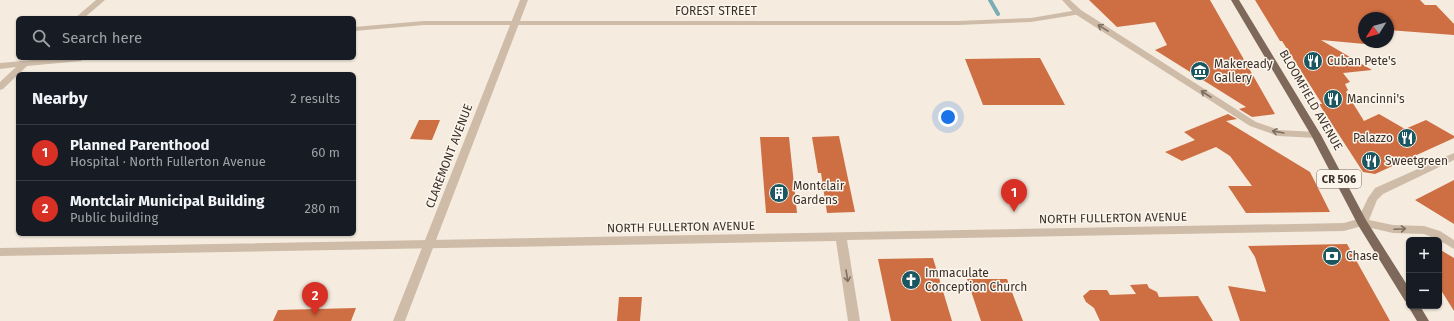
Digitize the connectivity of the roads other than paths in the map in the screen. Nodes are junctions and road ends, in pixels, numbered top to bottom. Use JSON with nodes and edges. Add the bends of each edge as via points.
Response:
{"nodes":[{"id":1,"x":101,"y":0,"type":"edge"},
{"id":2,"x":524,"y":0,"type":"edge"},
{"id":3,"x":1066,"y":0,"type":"edge"},
{"id":4,"x":1235,"y":0,"type":"edge"},
{"id":5,"x":1078,"y":12,"type":"junction"},
{"id":6,"x":81,"y":16,"type":"edge"},
{"id":7,"x":516,"y":23,"type":"junction"},
{"id":8,"x":356,"y":29,"type":"edge"},
{"id":9,"x":46,"y":60,"type":"edge"},
{"id":10,"x":28,"y":61,"type":"edge"},
{"id":11,"x":0,"y":66,"type":"edge"},
{"id":12,"x":16,"y":72,"type":"edge"},
{"id":13,"x":16,"y":72,"type":"edge"},
{"id":14,"x":0,"y":87,"type":"edge"},
{"id":15,"x":1316,"y":135,"type":"junction"},
{"id":16,"x":1454,"y":156,"type":"edge"},
{"id":17,"x":1362,"y":222,"type":"junction"},
{"id":18,"x":841,"y":237,"type":"junction"},
{"id":19,"x":429,"y":243,"type":"junction"},
{"id":20,"x":1454,"y":245,"type":"edge"},
{"id":21,"x":0,"y":252,"type":"edge"},
{"id":22,"x":1406,"y":293,"type":"edge"},
{"id":23,"x":1416,"y":309,"type":"edge"},
{"id":24,"x":399,"y":321,"type":"edge"},
{"id":25,"x":854,"y":321,"type":"edge"},
{"id":26,"x":1423,"y":321,"type":"edge"}],
"edges":[{"from":1,"to":6,"type":"street"},
{"from":2,"to":7,"type":"street","name":"CLAREMONT AVENUE"},
{"from":3,"to":5,"type":"street"},
{"from":4,"to":15,"type":"main road","name":"BLOOMFIELD AVENUE","number":"CR 506"},
{"from":5,"to":7,"type":"street","name":"FOREST STREET","via":[[1024,20],[958,23]]},
{"from":15,"to":5,"type":"street","one_way":true,"via":[[1278,133],[1253,124]]},
{"from":7,"to":8,"type":"street","name":"FOREST STREET","via":[[424,23]]},
{"from":7,"to":19,"type":"street","name":"CLAREMONT AVENUE"},
{"from":9,"to":10,"type":"street"},
{"from":10,"to":11,"type":"street"},
{"from":10,"to":12,"type":"street"},
{"from":13,"to":14,"type":"street"},
{"from":15,"to":17,"type":"main road","name":"BLOOMFIELD AVENUE","number":"CR 506"},
{"from":16,"to":17,"type":"street","via":[[1379,191]]},
{"from":17,"to":18,"type":"street","name":"NORTH FULLERTON AVENUE","via":[[1344,227]]},
{"from":17,"to":20,"type":"street","one_way":true,"via":[[1393,229],[1424,230]]},
{"from":17,"to":22,"type":"main road","name":"BLOOMFIELD AVENUE","number":"CR 506"},
{"from":18,"to":19,"type":"street","name":"NORTH FULLERTON AVENUE"},
{"from":18,"to":25,"type":"street","one_way":true},
{"from":19,"to":21,"type":"street","name":"NORTH FULLERTON AVENUE"},
{"from":19,"to":24,"type":"street","name":"CLAREMONT AVENUE"},
{"from":23,"to":26,"type":"main road"}]}
